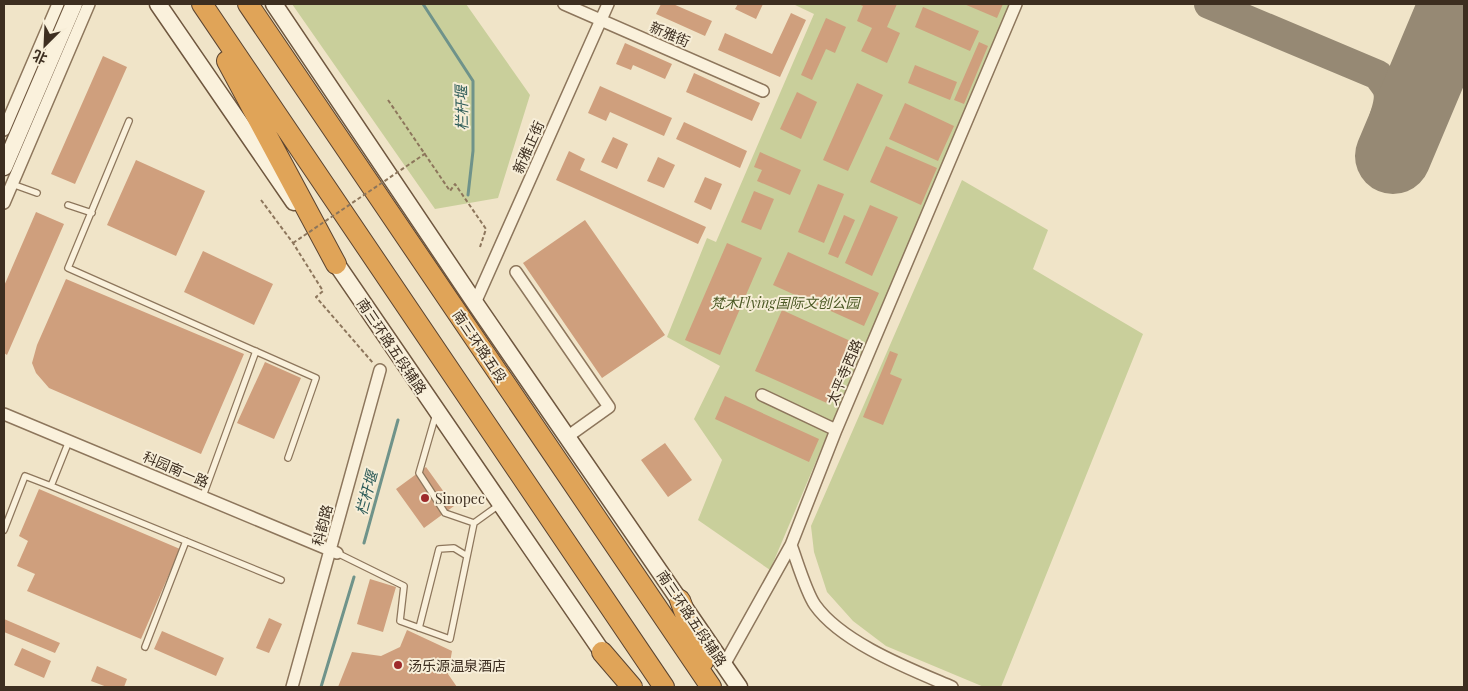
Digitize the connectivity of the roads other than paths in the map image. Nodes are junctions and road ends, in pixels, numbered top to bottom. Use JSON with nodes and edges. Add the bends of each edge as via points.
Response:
{"nodes":[{"id":1,"x":58,"y":4,"type":"edge"},
{"id":2,"x":74,"y":4,"type":"edge"},
{"id":3,"x":89,"y":4,"type":"edge"},
{"id":4,"x":158,"y":4,"type":"edge"},
{"id":5,"x":196,"y":4,"type":"edge"},
{"id":6,"x":202,"y":4,"type":"edge"},
{"id":7,"x":248,"y":4,"type":"edge"},
{"id":8,"x":274,"y":4,"type":"edge"},
{"id":9,"x":564,"y":4,"type":"edge"},
{"id":10,"x":608,"y":4,"type":"edge"},
{"id":11,"x":1016,"y":4,"type":"edge"},
{"id":12,"x":600,"y":20,"type":"junction"},
{"id":13,"x":764,"y":90,"type":"dead end"},
{"id":14,"x":129,"y":121,"type":"dead end"},
{"id":15,"x":5,"y":126,"type":"edge"},
{"id":16,"x":4,"y":167,"type":"edge"},
{"id":17,"x":12,"y":184,"type":"junction"},
{"id":18,"x":37,"y":194,"type":"dead end"},
{"id":19,"x":4,"y":203,"type":"edge"},
{"id":20,"x":68,"y":205,"type":"dead end"},
{"id":21,"x":92,"y":213,"type":"junction"},
{"id":22,"x":336,"y":264,"type":"junction"},
{"id":23,"x":516,"y":272,"type":"dead end"},
{"id":24,"x":475,"y":303,"type":"junction"},
{"id":25,"x":256,"y":351,"type":"junction"},
{"id":26,"x":380,"y":370,"type":"road end"},
{"id":27,"x":762,"y":395,"type":"dead end"},
{"id":28,"x":437,"y":411,"type":"junction"},
{"id":29,"x":4,"y":414,"type":"edge"},
{"id":30,"x":836,"y":430,"type":"junction"},
{"id":31,"x":567,"y":437,"type":"junction"},
{"id":32,"x":69,"y":441,"type":"junction"},
{"id":33,"x":288,"y":458,"type":"dead end"},
{"id":34,"x":51,"y":486,"type":"junction"},
{"id":35,"x":202,"y":496,"type":"junction"},
{"id":36,"x":501,"y":504,"type":"junction"},
{"id":37,"x":474,"y":523,"type":"junction"},
{"id":38,"x":4,"y":530,"type":"edge"},
{"id":39,"x":186,"y":541,"type":"junction"},
{"id":40,"x":791,"y":545,"type":"junction"},
{"id":41,"x":334,"y":552,"type":"junction"},
{"id":42,"x":467,"y":556,"type":"junction"},
{"id":43,"x":281,"y":580,"type":"dead end"},
{"id":44,"x":680,"y":600,"type":"junction"},
{"id":45,"x":419,"y":628,"type":"junction"},
{"id":46,"x":145,"y":647,"type":"dead end"},
{"id":47,"x":602,"y":652,"type":"junction"},
{"id":48,"x":724,"y":665,"type":"junction"},
{"id":49,"x":292,"y":687,"type":"edge"},
{"id":50,"x":626,"y":687,"type":"edge"},
{"id":51,"x":632,"y":687,"type":"edge"},
{"id":52,"x":664,"y":687,"type":"edge"},
{"id":53,"x":712,"y":687,"type":"edge"},
{"id":54,"x":739,"y":687,"type":"edge"},
{"id":55,"x":952,"y":687,"type":"edge"}],
"edges":[{"from":1,"to":15,"type":"street"},
{"from":2,"to":16,"type":"main road"},
{"from":3,"to":17,"type":"street"},
{"from":4,"to":22,"type":"main road","name":"南三环路五段辅路"},
{"from":5,"to":22,"type":"highway"},
{"from":6,"to":52,"type":"highway"},
{"from":7,"to":53,"type":"highway","name":"南三环路五段"},
{"from":8,"to":24,"type":"main road","name":"南三环路五段辅路"},
{"from":9,"to":12,"type":"street","name":"新雅街"},
{"from":10,"to":12,"type":"street","name":"新雅正街"},
{"from":11,"to":30,"type":"street","name":"太平寺西路"},
{"from":12,"to":13,"type":"street","name":"新雅街"},
{"from":12,"to":24,"type":"street","name":"新雅正街"},
{"from":14,"to":21,"type":"lane"},
{"from":17,"to":18,"type":"lane"},
{"from":17,"to":19,"type":"street"},
{"from":20,"to":21,"type":"lane"},
{"from":21,"to":25,"type":"lane","via":[[68,268]]},
{"from":22,"to":28,"type":"main road","name":"南三环路五段辅路"},
{"from":23,"to":31,"type":"street","via":[[609,407]]},
{"from":24,"to":31,"type":"main road","name":"南三环路五段辅路"},
{"from":25,"to":33,"type":"lane","via":[[316,378]]},
{"from":25,"to":35,"type":"lane"},
{"from":26,"to":41,"type":"street","name":"科韵路"},
{"from":27,"to":30,"type":"street"},
{"from":28,"to":36,"type":"main road","name":"南三环路五段辅路"},
{"from":28,"to":37,"type":"lane","via":[[419,473],[445,513]]},
{"from":29,"to":32,"type":"street","name":"科园南一路"},
{"from":30,"to":40,"type":"street","name":"太平寺西路"},
{"from":31,"to":44,"type":"main road","name":"南三环路五段辅路"},
{"from":32,"to":34,"type":"lane"},
{"from":32,"to":35,"type":"street","name":"科园南一路"},
{"from":34,"to":38,"type":"lane","via":[[26,476]]},
{"from":34,"to":39,"type":"lane"},
{"from":35,"to":41,"type":"street","name":"科园南一路"},
{"from":36,"to":37,"type":"lane"},
{"from":36,"to":47,"type":"main road","name":"南三环路五段辅路"},
{"from":37,"to":42,"type":"lane"},
{"from":39,"to":43,"type":"lane"},
{"from":39,"to":46,"type":"lane"},
{"from":40,"to":48,"type":"street","name":"太平寺西路"},
{"from":40,"to":55,"type":"street","via":[[815,605],[847,636],[896,663]]},
{"from":41,"to":45,"type":"lane","via":[[404,586],[400,621]]},
{"from":41,"to":49,"type":"street","name":"科韵路"},
{"from":42,"to":45,"type":"lane","via":[[454,548],[439,549]]},
{"from":42,"to":45,"type":"lane","via":[[450,639]]},
{"from":44,"to":48,"type":"main road","name":"南三环路五段辅路"},
{"from":44,"to":53,"type":"highway"},
{"from":47,"to":50,"type":"main road","name":"南三环路五段辅路"},
{"from":47,"to":51,"type":"highway"},
{"from":48,"to":54,"type":"main road","name":"南三环路五段辅路"}]}
